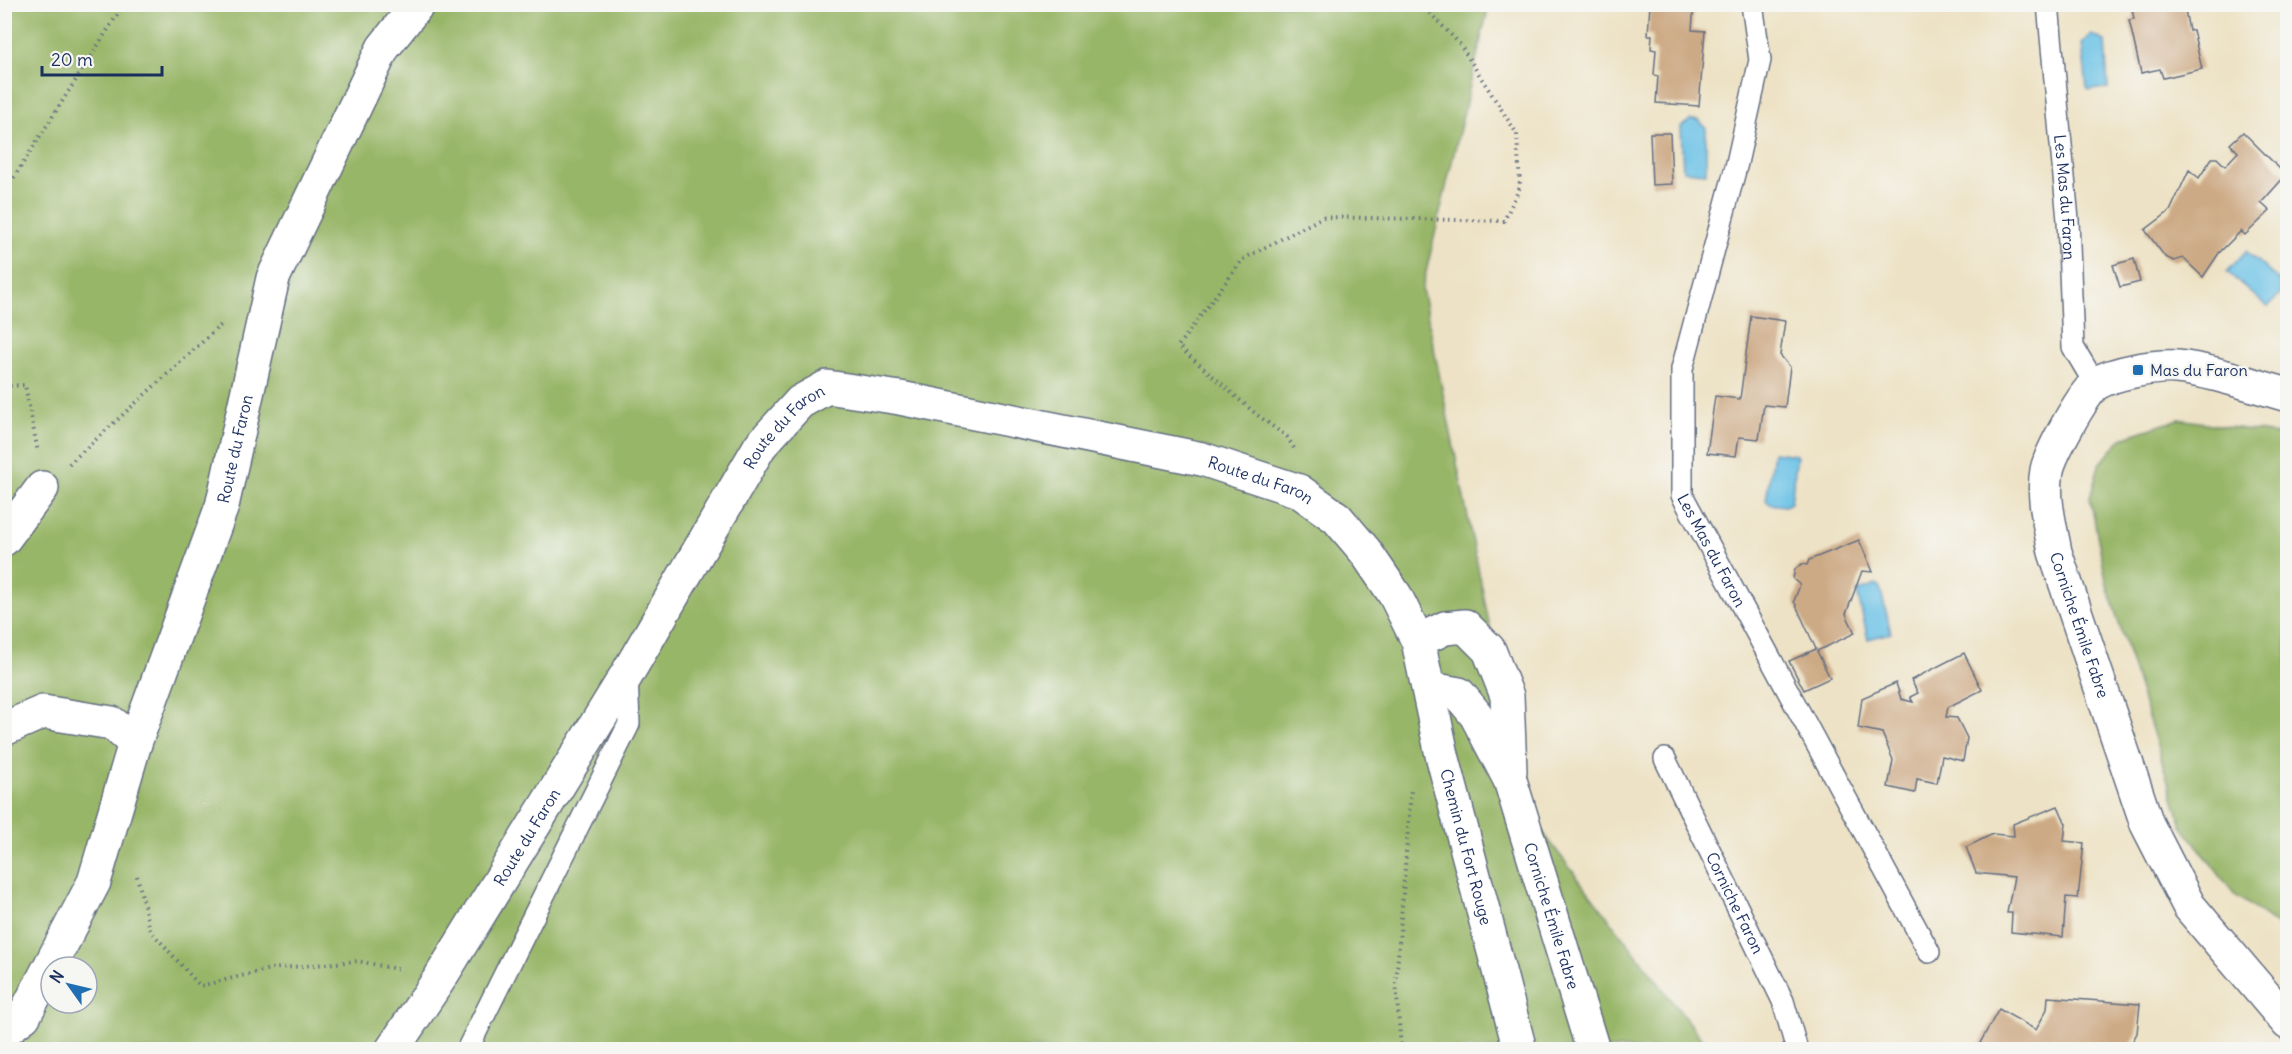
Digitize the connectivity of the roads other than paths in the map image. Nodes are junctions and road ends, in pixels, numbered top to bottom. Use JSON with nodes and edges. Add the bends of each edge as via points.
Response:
{"nodes":[{"id":1,"x":418,"y":4,"type":"edge"},
{"id":2,"x":1752,"y":4,"type":"edge"},
{"id":3,"x":2048,"y":4,"type":"edge"},
{"id":4,"x":2095,"y":384,"type":"junction"},
{"id":5,"x":2288,"y":395,"type":"edge"},
{"id":6,"x":42,"y":489,"type":"road end"},
{"id":7,"x":4,"y":538,"type":"edge"},
{"id":8,"x":1418,"y":641,"type":"junction"},
{"id":9,"x":627,"y":674,"type":"junction"},
{"id":10,"x":1430,"y":693,"type":"junction"},
{"id":11,"x":4,"y":729,"type":"edge"},
{"id":12,"x":135,"y":743,"type":"junction"},
{"id":13,"x":1665,"y":759,"type":"dead end"},
{"id":14,"x":1510,"y":780,"type":"junction"},
{"id":15,"x":1929,"y":952,"type":"dead end"},
{"id":16,"x":2288,"y":1023,"type":"edge"},
{"id":17,"x":4,"y":1031,"type":"edge"},
{"id":18,"x":392,"y":1050,"type":"edge"},
{"id":19,"x":467,"y":1050,"type":"edge"},
{"id":20,"x":1520,"y":1050,"type":"edge"},
{"id":21,"x":1593,"y":1050,"type":"edge"},
{"id":22,"x":1797,"y":1050,"type":"edge"}],
"edges":[{"from":1,"to":12,"type":"street","name":"Route du Faron","via":[[383,48],[273,278],[222,506]]},
{"from":2,"to":15,"type":"lane","name":"Les Mas du Faron","via":[[1760,60],[1682,369],[1682,495]]},
{"from":3,"to":4,"type":"lane","name":"Les Mas du Faron","via":[[2068,220],[2073,347]]},
{"from":4,"to":5,"type":"street","via":[[2139,370],[2175,367]]},
{"from":4,"to":16,"type":"street","name":"Corniche Émile Fabre","via":[[2065,428],[2047,469],[2046,506],[2055,552],[2147,824],[2189,906]]},
{"from":6,"to":7,"type":"street"},
{"from":8,"to":9,"type":"street","name":"Route du Faron","via":[[1395,595],[1365,551],[1337,518],[1299,491],[1202,459],[900,398],[826,387],[800,402],[760,446]]},
{"from":8,"to":10,"type":"street","name":"Chemin du Fort Rouge"},
{"from":8,"to":14,"type":"street","name":"Corniche Émile Fabre","via":[[1445,628],[1464,626],[1489,650],[1507,696]]},
{"from":9,"to":18,"type":"street","name":"Route du Faron"},
{"from":9,"to":19,"type":"lane","via":[[629,724]]},
{"from":10,"to":14,"type":"street","name":"Corniche Émile Fabre","via":[[1459,694],[1476,715]]},
{"from":10,"to":20,"type":"street","name":"Chemin du Fort Rouge","via":[[1442,754]]},
{"from":11,"to":12,"type":"street","via":[[43,712],[112,723]]},
{"from":12,"to":17,"type":"street","name":"Route du Faron","via":[[94,882],[24,1016]]},
{"from":13,"to":22,"type":"lane","name":"Corniche Faron","via":[[1783,1001]]},
{"from":14,"to":21,"type":"street","name":"Corniche Émile Fabre"}]}
